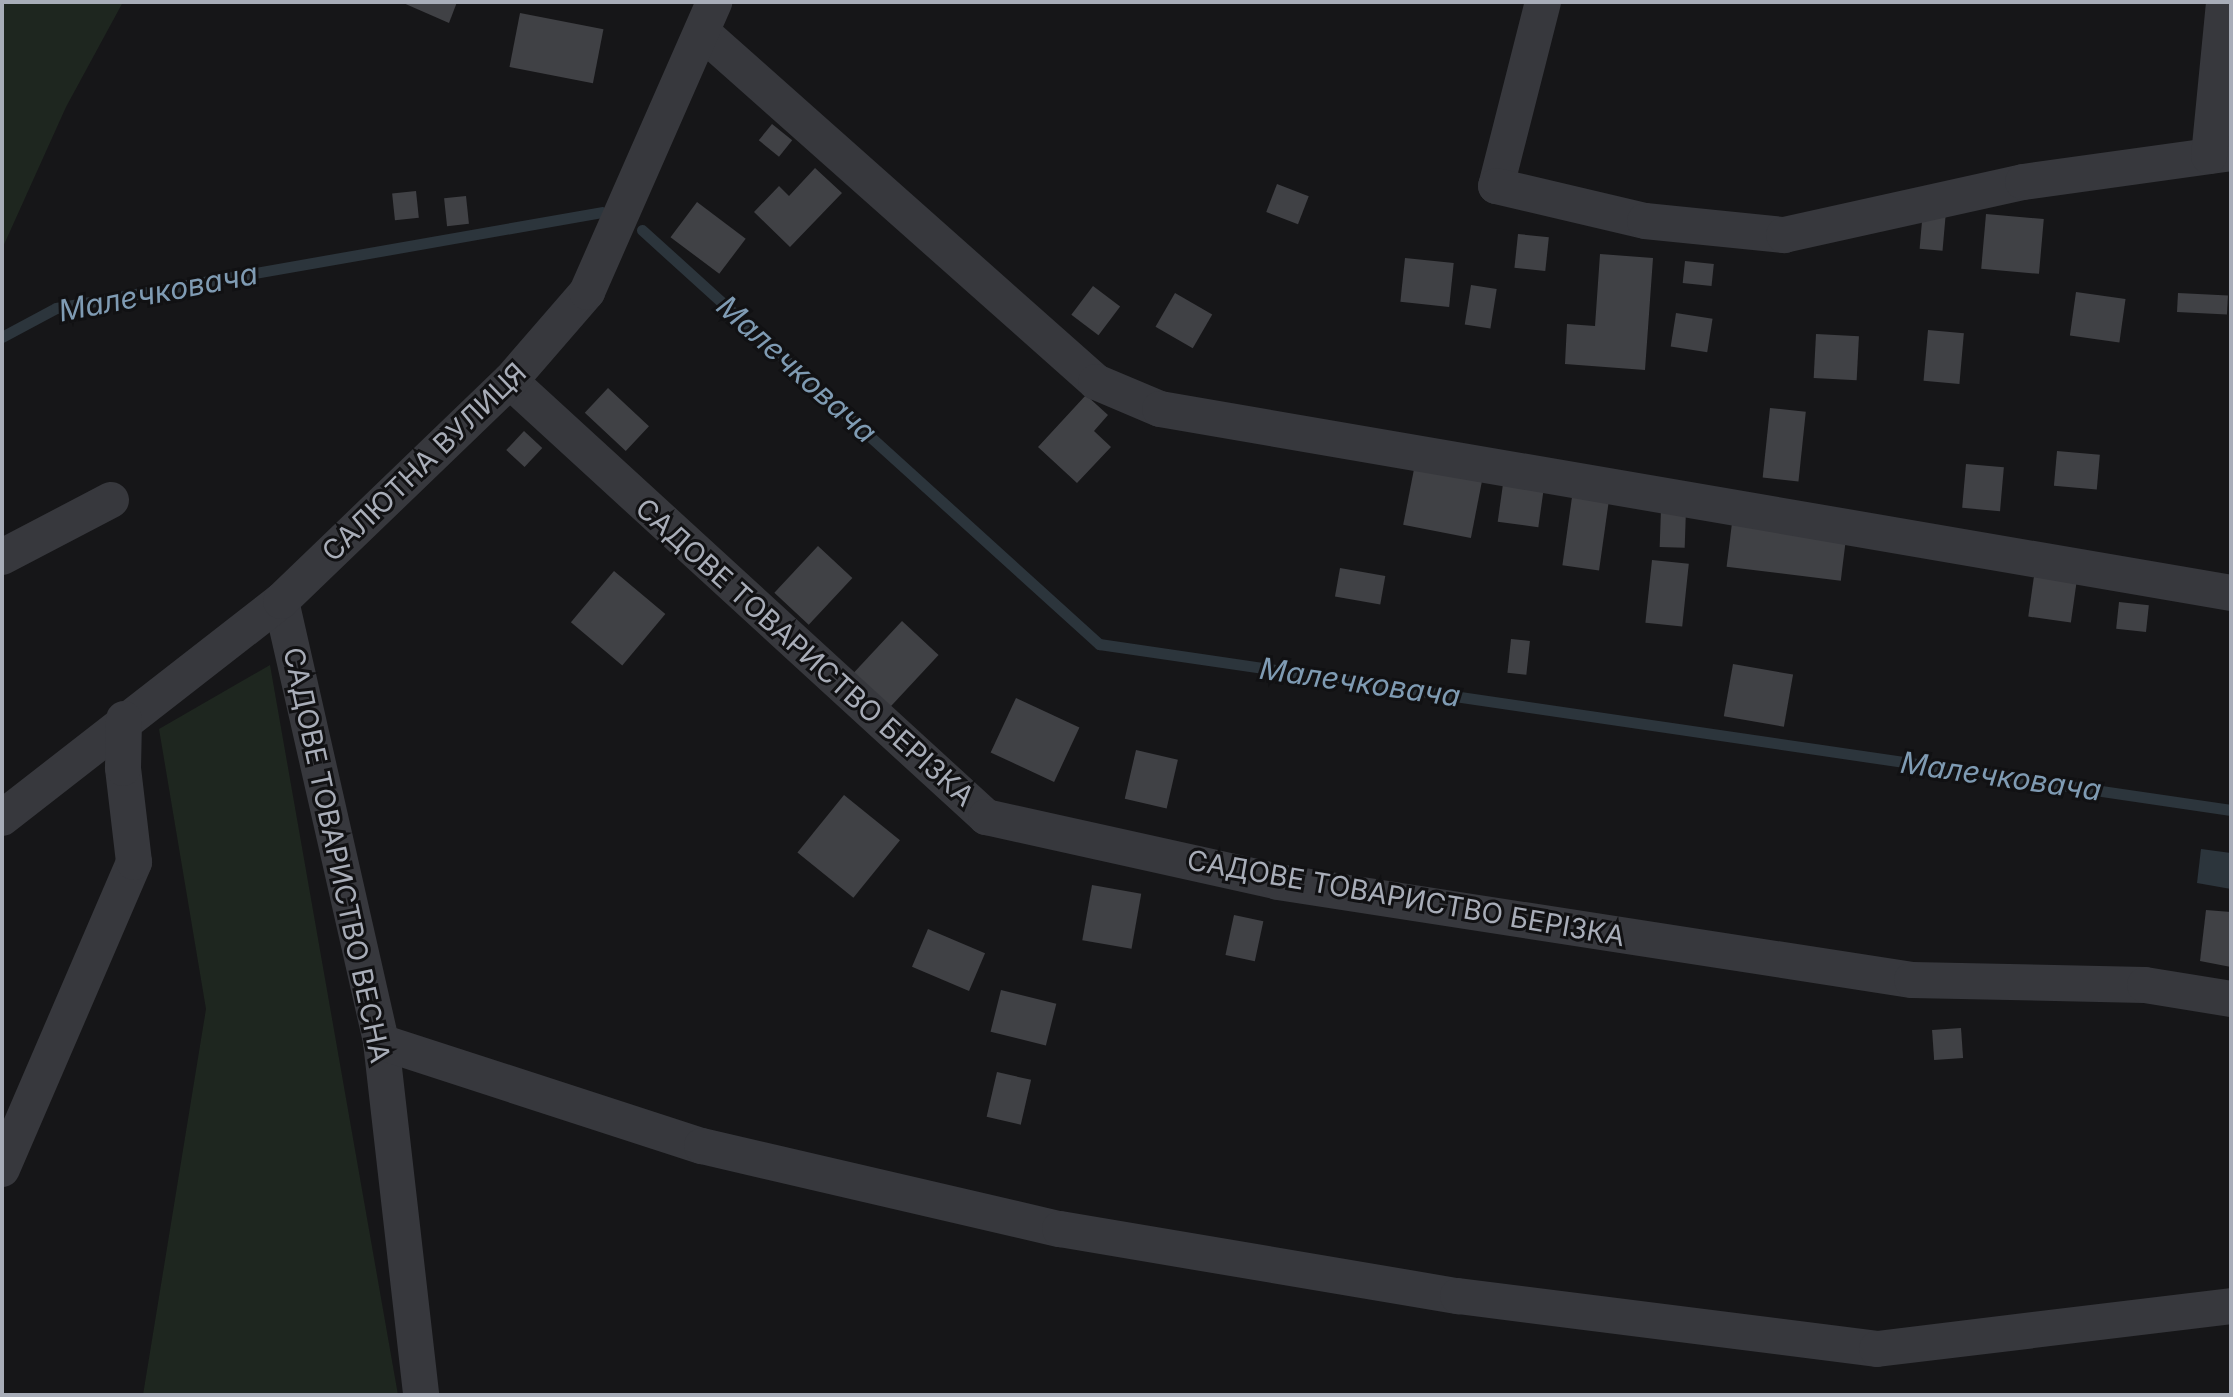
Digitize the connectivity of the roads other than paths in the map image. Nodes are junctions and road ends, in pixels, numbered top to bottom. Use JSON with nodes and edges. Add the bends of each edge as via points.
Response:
{"nodes":[{"id":1,"x":1543,"y":2,"type":"edge"},
{"id":2,"x":2224,"y":2,"type":"edge"},
{"id":3,"x":706,"y":11,"type":"edge"},
{"id":4,"x":2220,"y":154,"type":"edge"},
{"id":5,"x":510,"y":381,"type":"junction"},
{"id":6,"x":111,"y":500,"type":"dead end"},
{"id":7,"x":2,"y":557,"type":"edge"},
{"id":8,"x":2231,"y":593,"type":"edge"},
{"id":9,"x":281,"y":601,"type":"junction"},
{"id":10,"x":124,"y":719,"type":"junction"},
{"id":11,"x":2,"y":818,"type":"edge"},
{"id":12,"x":2231,"y":999,"type":"edge"},
{"id":13,"x":381,"y":1042,"type":"junction"},
{"id":14,"x":2,"y":1169,"type":"edge"},
{"id":15,"x":2231,"y":1306,"type":"edge"},
{"id":16,"x":421,"y":1395,"type":"edge"}],
"edges":[{"from":1,"to":4,"type":"street","via":[[1496,186],[1645,221],[1784,235],[2023,182]]},
{"from":2,"to":4,"type":"street"},
{"from":3,"to":5,"type":"street","name":"САЛЮТНА ВУЛИЦЯ","via":[[587,292]]},
{"from":3,"to":8,"type":"street","via":[[1096,382],[1160,409]]},
{"from":5,"to":9,"type":"street","name":"САЛЮТНА ВУЛИЦЯ"},
{"from":5,"to":12,"type":"street","name":"САДОВЕ ТОВАРИСТВО БЕРІЗКА","via":[[986,817],[1278,882],[1912,980],[2145,985]]},
{"from":6,"to":7,"type":"street"},
{"from":9,"to":10,"type":"street","name":"САЛЮТНА ВУЛИЦЯ"},
{"from":9,"to":13,"type":"street","name":"САДОВЕ ТОВАРИСТВО ВЕСНА"},
{"from":10,"to":11,"type":"street","name":"САЛЮТНА ВУЛИЦЯ"},
{"from":10,"to":14,"type":"street","via":[[123,768],[134,862]]},
{"from":13,"to":15,"type":"street","via":[[702,1146],[1060,1229],[1458,1296],[1877,1349]]},
{"from":13,"to":16,"type":"street","name":"САДОВЕ ТОВАРИСТВО ВЕСНА"}]}
